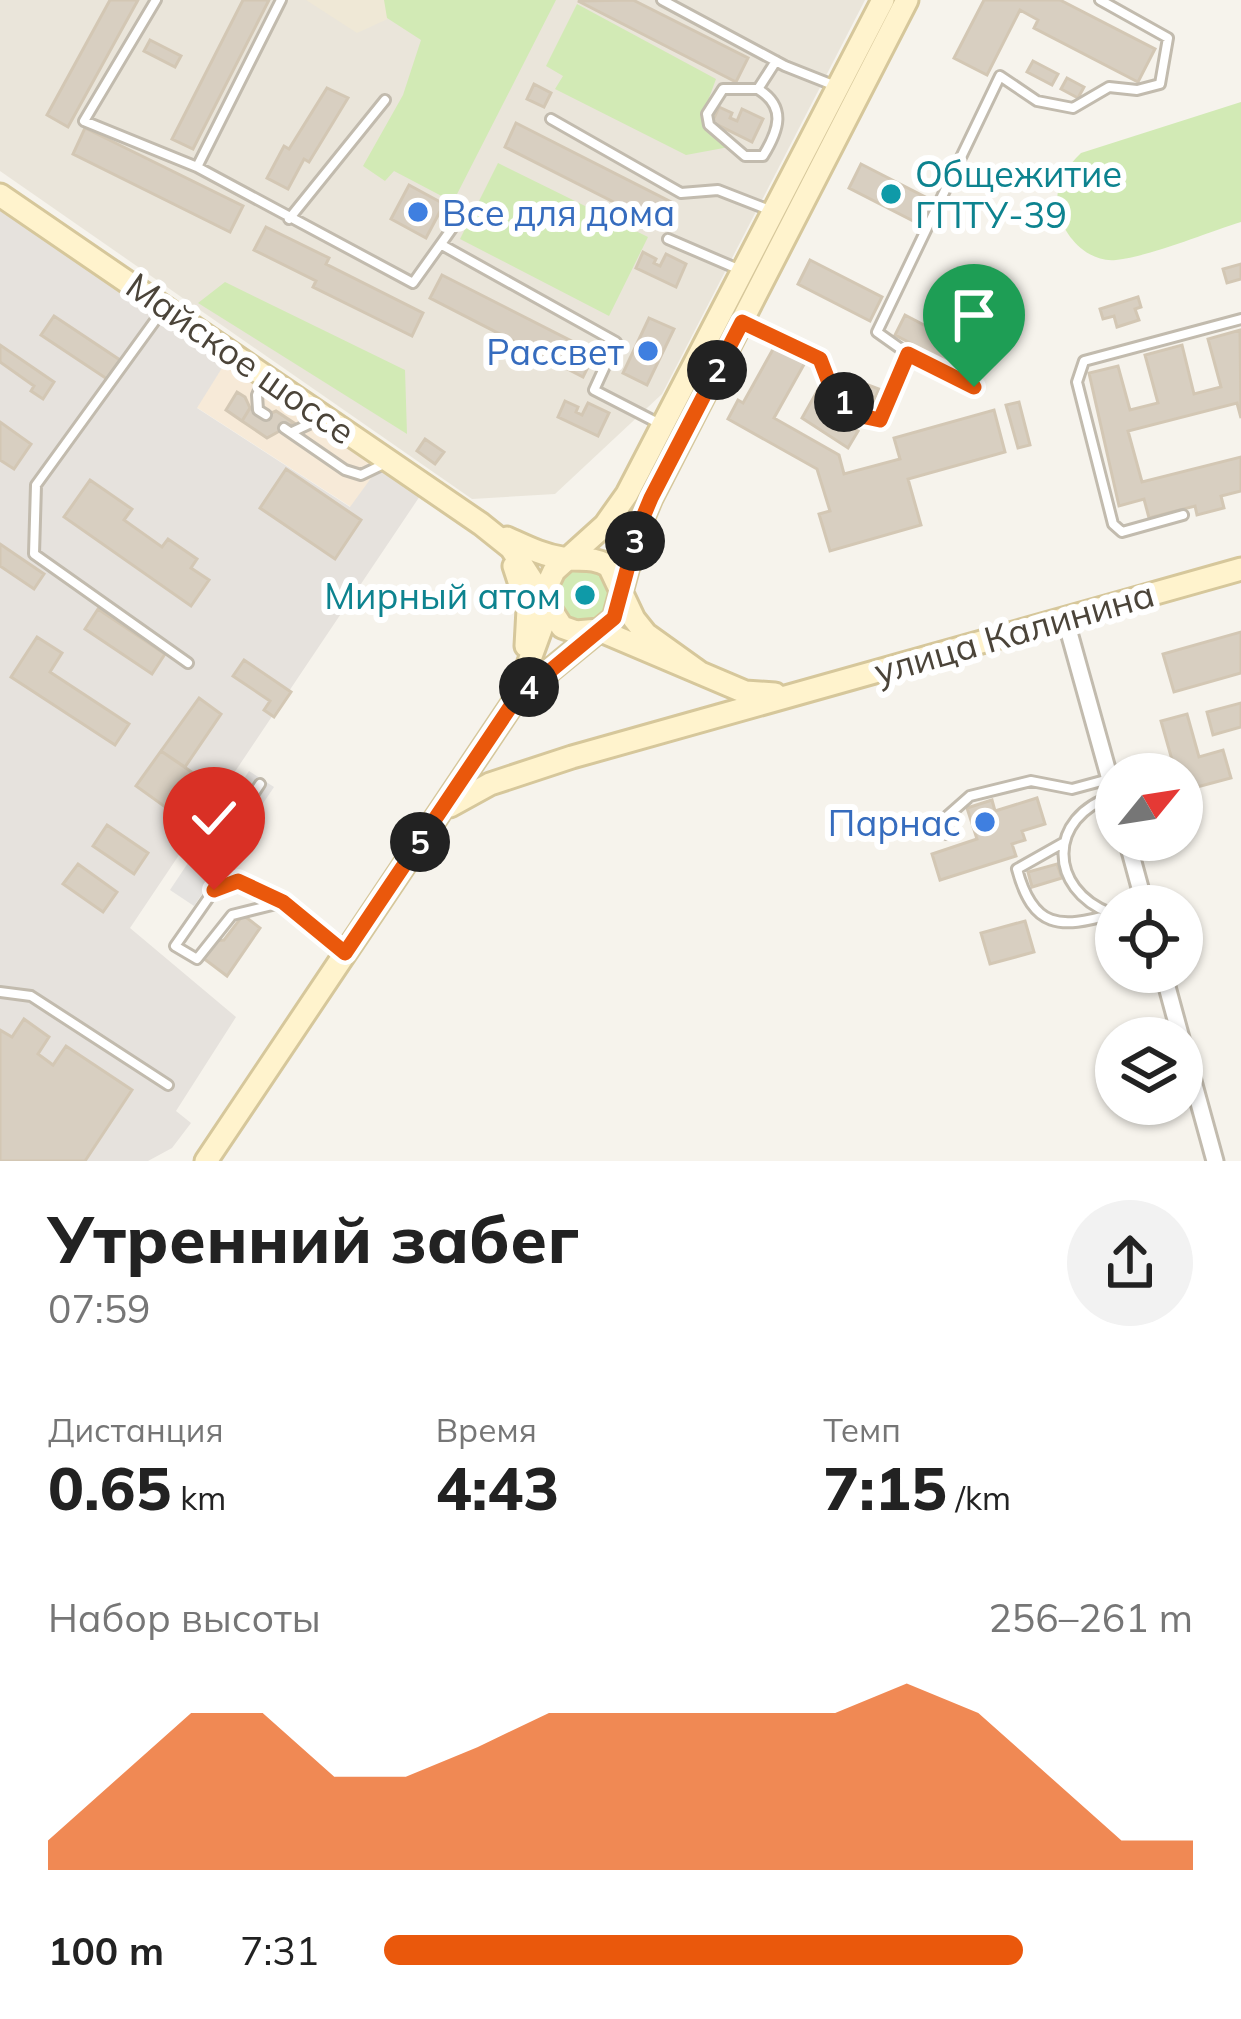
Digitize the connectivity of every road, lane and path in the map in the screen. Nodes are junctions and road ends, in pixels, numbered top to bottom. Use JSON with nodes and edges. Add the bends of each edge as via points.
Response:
{"nodes":[{"id":1,"x":156,"y":0,"type":"edge"},
{"id":2,"x":281,"y":0,"type":"edge"},
{"id":3,"x":662,"y":0,"type":"edge"},
{"id":4,"x":883,"y":0,"type":"edge"},
{"id":5,"x":907,"y":0,"type":"edge"},
{"id":6,"x":1100,"y":0,"type":"edge"},
{"id":7,"x":776,"y":61,"type":"junction"},
{"id":8,"x":838,"y":87,"type":"junction"},
{"id":9,"x":758,"y":89,"type":"junction"},
{"id":10,"x":385,"y":100,"type":"dead end"},
{"id":11,"x":551,"y":119,"type":"dead end"},
{"id":12,"x":197,"y":167,"type":"junction"},
{"id":13,"x":0,"y":195,"type":"edge"},
{"id":14,"x":774,"y":212,"type":"junction"},
{"id":15,"x":463,"y":213,"type":"dead end"},
{"id":16,"x":289,"y":219,"type":"junction"},
{"id":17,"x":668,"y":239,"type":"dead end"},
{"id":18,"x":442,"y":245,"type":"junction"},
{"id":19,"x":743,"y":271,"type":"junction"},
{"id":20,"x":166,"y":305,"type":"junction"},
{"id":21,"x":1241,"y":319,"type":"edge"},
{"id":22,"x":742,"y":322,"type":"junction"},
{"id":23,"x":908,"y":354,"type":"junction"},
{"id":24,"x":266,"y":374,"type":"junction"},
{"id":25,"x":974,"y":387,"type":"dead end"},
{"id":26,"x":266,"y":415,"type":"dead end"},
{"id":27,"x":326,"y":417,"type":"junction"},
{"id":28,"x":663,"y":425,"type":"junction"},
{"id":29,"x":390,"y":461,"type":"junction"},
{"id":30,"x":1183,"y":515,"type":"dead end"},
{"id":31,"x":481,"y":524,"type":"junction"},
{"id":32,"x":568,"y":560,"type":"junction"},
{"id":33,"x":1241,"y":569,"type":"edge"},
{"id":34,"x":622,"y":592,"type":"junction"},
{"id":35,"x":546,"y":602,"type":"junction"},
{"id":36,"x":1065,"y":618,"type":"junction"},
{"id":37,"x":599,"y":630,"type":"junction"},
{"id":38,"x":188,"y":663,"type":"dead end"},
{"id":39,"x":699,"y":671,"type":"junction"},
{"id":40,"x":788,"y":695,"type":"junction"},
{"id":41,"x":515,"y":700,"type":"junction"},
{"id":42,"x":1103,"y":753,"type":"edge"},
{"id":43,"x":260,"y":784,"type":"dead end"},
{"id":44,"x":1095,"y":791,"type":"edge"},
{"id":45,"x":1095,"y":802,"type":"edge"},
{"id":46,"x":440,"y":812,"type":"junction"},
{"id":47,"x":946,"y":834,"type":"dead end"},
{"id":48,"x":1063,"y":843,"type":"junction"},
{"id":49,"x":238,"y":881,"type":"junction"},
{"id":50,"x":283,"y":902,"type":"junction"},
{"id":51,"x":1095,"y":907,"type":"edge"},
{"id":52,"x":1095,"y":919,"type":"edge"},
{"id":53,"x":345,"y":953,"type":"junction"},
{"id":54,"x":0,"y":992,"type":"edge"},
{"id":55,"x":167,"y":1085,"type":"dead end"},
{"id":56,"x":1203,"y":1117,"type":"edge"},
{"id":57,"x":206,"y":1161,"type":"edge"},
{"id":58,"x":1215,"y":1161,"type":"edge"}],
"edges":[{"from":1,"to":12,"type":"lane","via":[[84,121]]},
{"from":2,"to":12,"type":"lane"},
{"from":3,"to":7,"type":"lane"},
{"from":4,"to":8,"type":"main road"},
{"from":5,"to":22,"type":"main road"},
{"from":6,"to":23,"type":"lane","via":[[1168,38],[1160,84],[1109,87],[1073,108],[1037,101],[1000,76],[877,332]]},
{"from":7,"to":8,"type":"lane"},
{"from":7,"to":9,"type":"lane"},
{"from":8,"to":14,"type":"main road"},
{"from":9,"to":9,"type":"lane","via":[[722,89],[707,114],[709,125],[746,156],[763,156],[779,113]]},
{"from":10,"to":16,"type":"lane"},
{"from":11,"to":14,"type":"lane","via":[[681,193],[718,190]]},
{"from":12,"to":16,"type":"lane"},
{"from":13,"to":20,"type":"main road","name":"Майское шоссе"},
{"from":14,"to":19,"type":"main road"},
{"from":15,"to":18,"type":"lane"},
{"from":16,"to":18,"type":"lane","via":[[413,283]]},
{"from":17,"to":19,"type":"lane"},
{"from":18,"to":28,"type":"lane","via":[[616,342],[594,390]]},
{"from":19,"to":28,"type":"main road"},
{"from":20,"to":24,"type":"main road","name":"Майское шоссе"},
{"from":20,"to":38,"type":"lane","via":[[36,485],[34,554]]},
{"from":21,"to":30,"type":"lane","via":[[1084,361],[1077,382],[1113,524],[1122,532]]},
{"from":22,"to":23,"type":"lane","via":[[820,359],[852,414],[880,420]]},
{"from":22,"to":34,"type":"main road","via":[[651,498]]},
{"from":23,"to":25,"type":"lane"},
{"from":24,"to":26,"type":"lane","via":[[257,395]]},
{"from":24,"to":27,"type":"main road","name":"Майское шоссе"},
{"from":27,"to":29,"type":"main road","name":"Майское шоссе"},
{"from":27,"to":29,"type":"lane","via":[[287,430],[361,476]]},
{"from":28,"to":32,"type":"main road","via":[[627,494]]},
{"from":29,"to":31,"type":"main road","name":"Майское шоссе"},
{"from":31,"to":32,"type":"main road","name":"Майское шоссе"},
{"from":31,"to":35,"type":"main road","name":"Майское шоссе","via":[[511,548]]},
{"from":31,"to":41,"type":"main road","name":"Майское шоссе","via":[[524,588],[528,627]]},
{"from":32,"to":34,"type":"main road","via":[[609,566]]},
{"from":32,"to":35,"type":"main road","via":[[554,571]]},
{"from":33,"to":36,"type":"main road","name":"улица Калинина"},
{"from":34,"to":37,"type":"main road","via":[[614,618]]},
{"from":34,"to":39,"type":"main road","name":"улица Калинина","via":[[646,634]]},
{"from":35,"to":37,"type":"main road","via":[[562,627]]},
{"from":35,"to":41,"type":"main road"},
{"from":36,"to":40,"type":"main road","name":"улица Калинина"},
{"from":36,"to":42,"type":"street"},
{"from":37,"to":39,"type":"main road","name":"улица Калинина"},
{"from":37,"to":41,"type":"main road"},
{"from":39,"to":40,"type":"main road","name":"улица Калинина","via":[[745,692]]},
{"from":40,"to":46,"type":"main road","name":"улица Калинина","via":[[530,770]]},
{"from":41,"to":46,"type":"main road"},
{"from":43,"to":49,"type":"lane","via":[[211,858]]},
{"from":44,"to":47,"type":"lane","via":[[1030,782],[970,796],[944,820]]},
{"from":45,"to":48,"type":"lane"},
{"from":46,"to":53,"type":"main road"},
{"from":48,"to":51,"type":"lane","via":[[1062,861]]},
{"from":48,"to":52,"type":"lane","via":[[1017,869],[1030,902],[1071,926]]},
{"from":49,"to":50,"type":"lane"},
{"from":49,"to":50,"type":"lane","via":[[214,890],[175,946],[197,959],[232,915]]},
{"from":50,"to":53,"type":"lane"},
{"from":53,"to":57,"type":"main road"},
{"from":54,"to":55,"type":"lane","via":[[31,996]]},
{"from":56,"to":58,"type":"street"}]}
